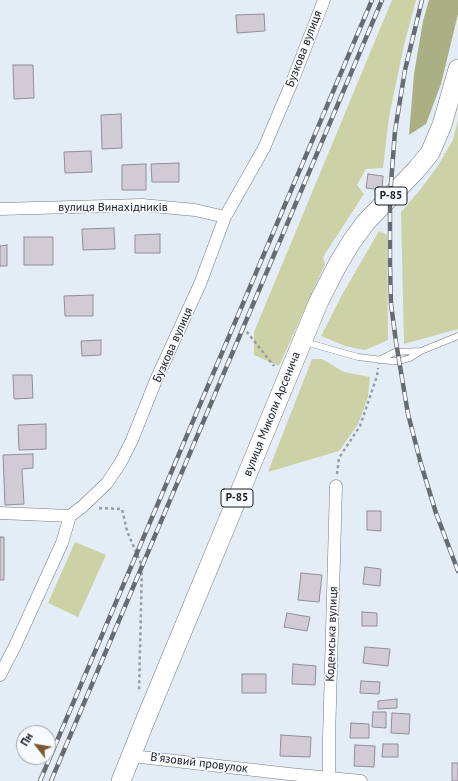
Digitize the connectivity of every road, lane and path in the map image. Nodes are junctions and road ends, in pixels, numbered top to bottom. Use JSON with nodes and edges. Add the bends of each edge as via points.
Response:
{"nodes":[{"id":1,"x":324,"y":0,"type":"edge"},
{"id":2,"x":458,"y":69,"type":"edge"},
{"id":3,"x":0,"y":209,"type":"edge"},
{"id":4,"x":225,"y":217,"type":"junction"},
{"id":5,"x":243,"y":327,"type":"dead end"},
{"id":6,"x":458,"y":336,"type":"edge"},
{"id":7,"x":302,"y":341,"type":"junction"},
{"id":8,"x":378,"y":360,"type":"junction"},
{"id":9,"x":284,"y":382,"type":"junction"},
{"id":10,"x":336,"y":486,"type":"joint"},
{"id":11,"x":83,"y":506,"type":"junction"},
{"id":12,"x":0,"y":513,"type":"edge"},
{"id":13,"x":70,"y":516,"type":"junction"},
{"id":14,"x":0,"y":674,"type":"edge"},
{"id":15,"x":145,"y":721,"type":"junction"},
{"id":16,"x":132,"y":756,"type":"junction"},
{"id":17,"x":329,"y":779,"type":"edge"},
{"id":18,"x":121,"y":781,"type":"edge"},
{"id":19,"x":361,"y":781,"type":"edge"}],
"edges":[{"from":1,"to":4,"type":"street","name":"Бузкова вулиця","via":[[264,148]]},
{"from":2,"to":7,"type":"main road","name":"вулиця Миколи Арсенича","number":"Р-85","via":[[442,125],[430,153],[366,222],[352,241],[319,301]]},
{"from":3,"to":4,"type":"street","name":"вулиця Винахідників","via":[[142,205],[195,210]]},
{"from":4,"to":11,"type":"street","name":"Бузкова вулиця","via":[[200,284],[121,462],[107,483]]},
{"from":5,"to":9,"type":"path"},
{"from":6,"to":8,"type":"lane","via":[[410,358],[391,362]]},
{"from":7,"to":8,"type":"lane"},
{"from":7,"to":9,"type":"main road","name":"вулиця Миколи Арсенича","number":"Р-85"},
{"from":8,"to":10,"type":"path","via":[[377,376],[360,426],[339,458]]},
{"from":9,"to":15,"type":"main road","name":"вулиця Миколи Арсенича","number":"Р-85"},
{"from":10,"to":17,"type":"street","name":"Кодемська вулиця"},
{"from":11,"to":13,"type":"street","name":"Бузкова вулиця"},
{"from":11,"to":15,"type":"path","via":[[122,509],[127,531],[142,566],[139,698]]},
{"from":12,"to":13,"type":"street"},
{"from":13,"to":14,"type":"street","via":[[62,543]]},
{"from":15,"to":16,"type":"main road","name":"вулиця Миколи Арсенича","number":"Р-85"},
{"from":16,"to":17,"type":"street","name":"Вʼязовий провулок"},
{"from":16,"to":18,"type":"main road","name":"вулиця Миколи Арсенича","number":"Р-85"},
{"from":17,"to":19,"type":"street","name":"Вʼязовий провулок"}]}
